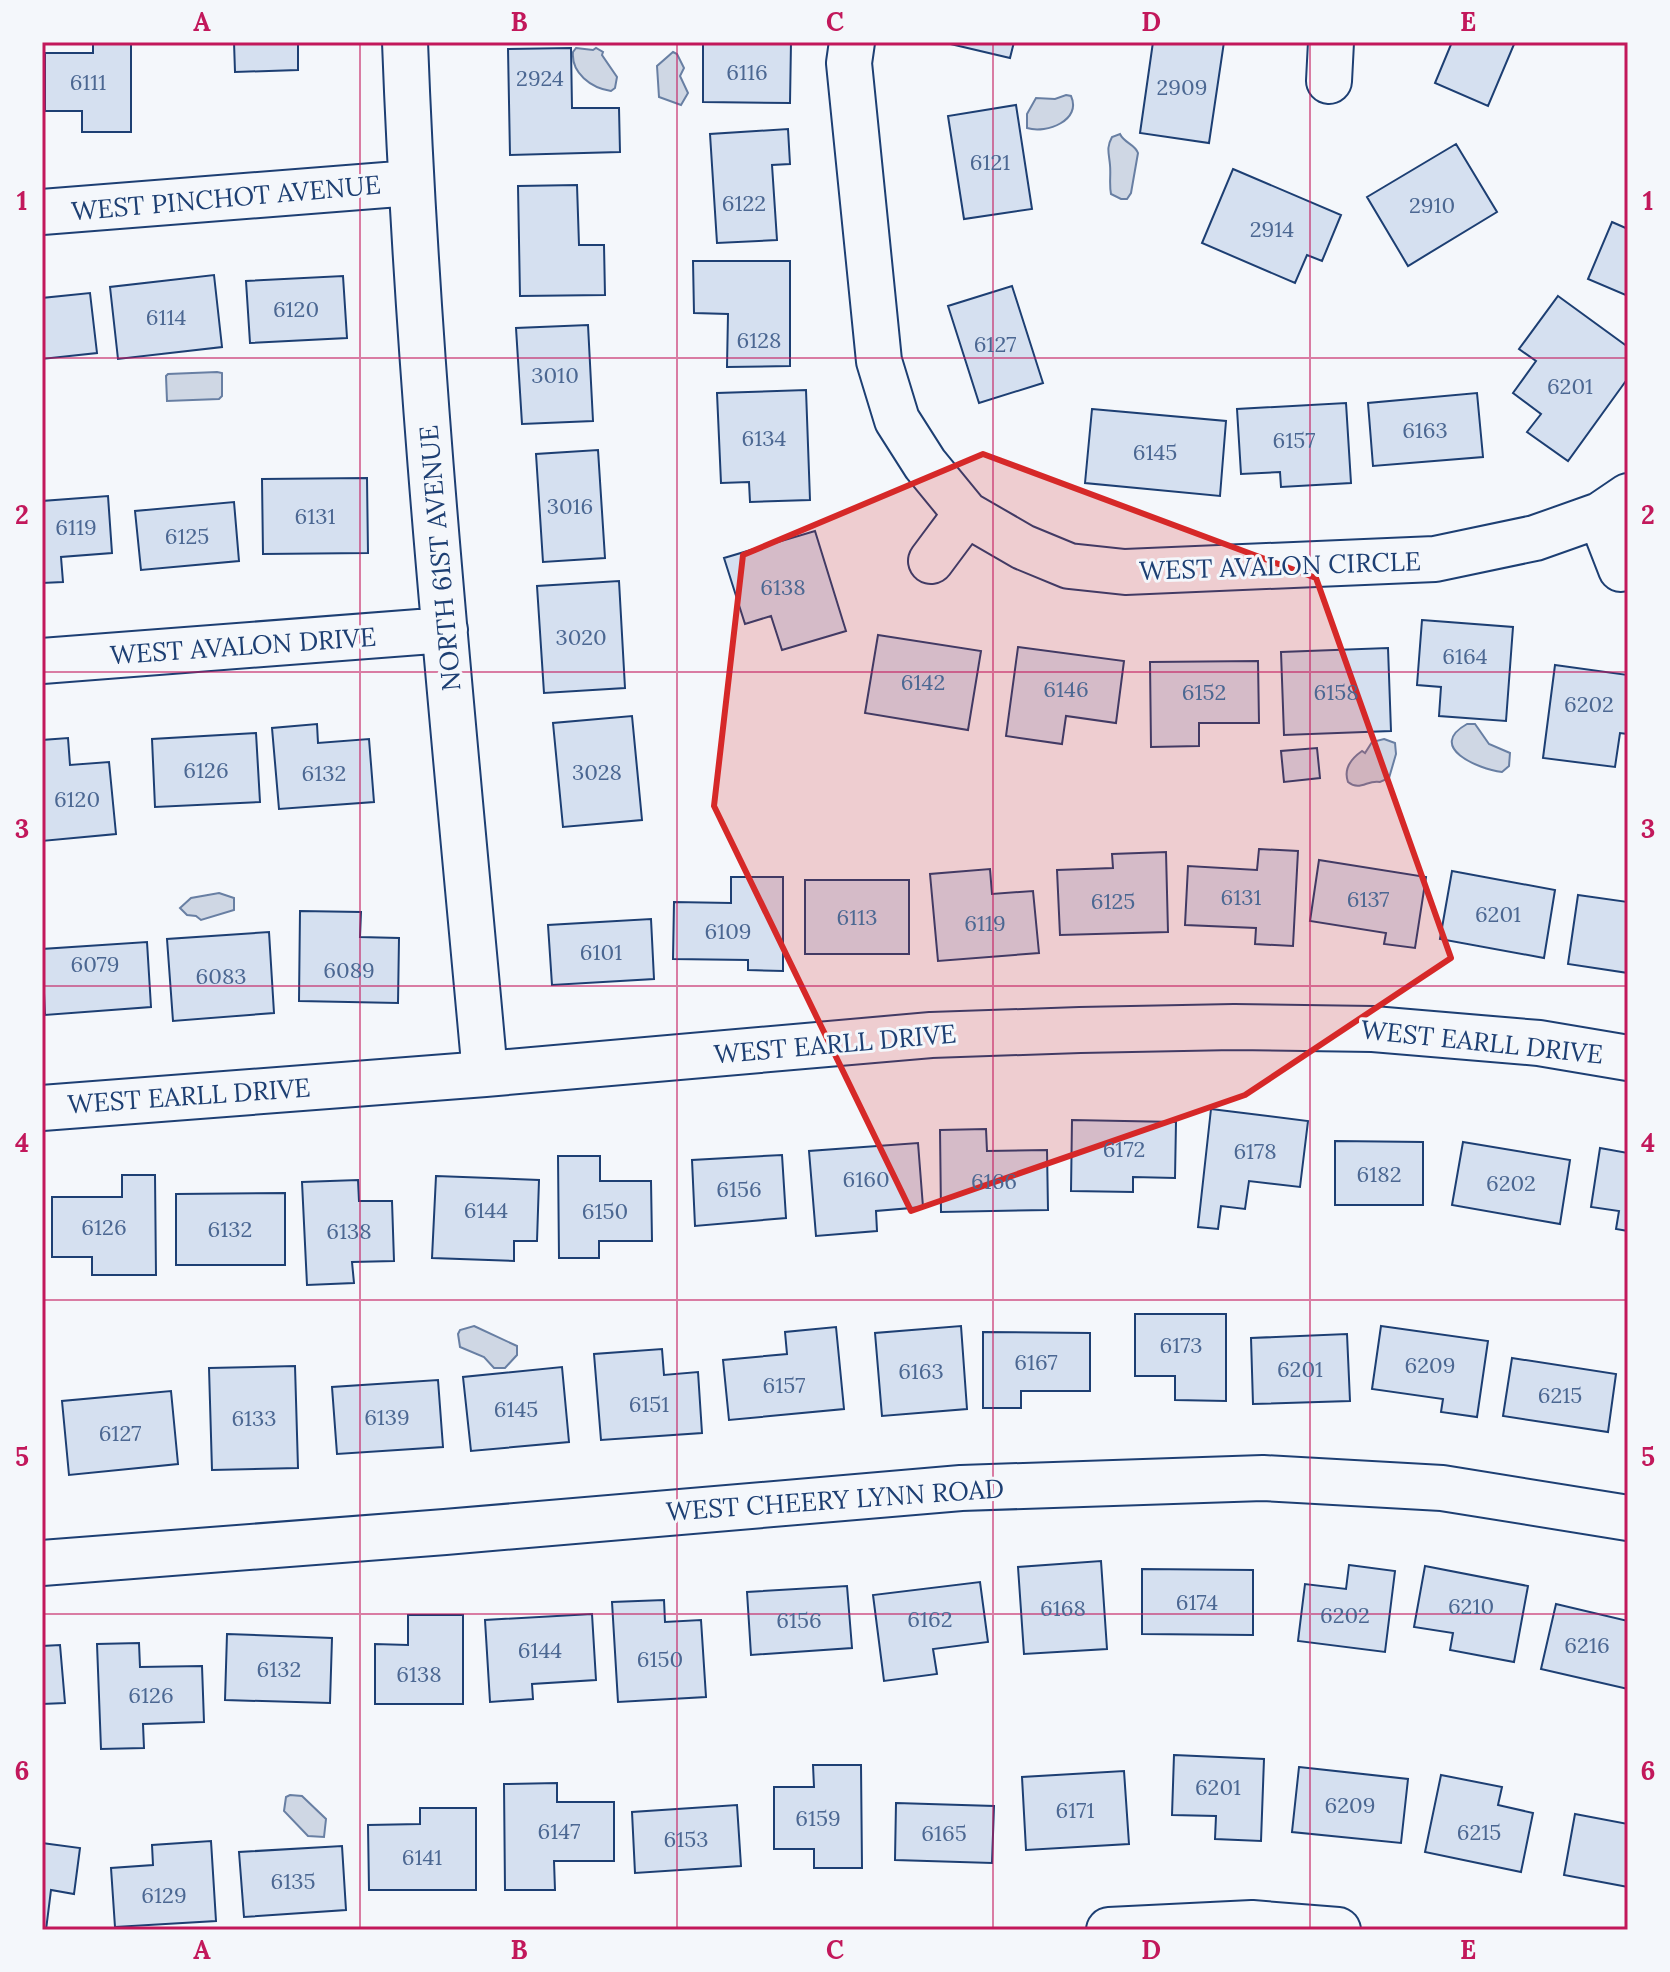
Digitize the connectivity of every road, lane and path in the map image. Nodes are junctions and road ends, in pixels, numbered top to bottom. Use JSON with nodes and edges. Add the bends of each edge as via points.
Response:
{"nodes":[{"id":1,"x":405,"y":42,"type":"edge"},
{"id":2,"x":852,"y":42,"type":"edge"},
{"id":3,"x":411,"y":183,"type":"junction"},
{"id":4,"x":42,"y":212,"type":"edge"},
{"id":5,"x":1614,"y":506,"type":"edge"},
{"id":6,"x":966,"y":514,"type":"junction"},
{"id":7,"x":931,"y":561,"type":"dead end"},
{"id":8,"x":1621,"y":569,"type":"dead end"},
{"id":9,"x":445,"y":630,"type":"junction"},
{"id":10,"x":42,"y":661,"type":"edge"},
{"id":11,"x":1628,"y":1058,"type":"edge"},
{"id":12,"x":485,"y":1074,"type":"junction"},
{"id":13,"x":42,"y":1108,"type":"edge"},
{"id":14,"x":1628,"y":1518,"type":"edge"},
{"id":15,"x":42,"y":1563,"type":"edge"},
{"id":16,"x":1109,"y":1930,"type":"edge"},
{"id":17,"x":1338,"y":1930,"type":"edge"}],
"edges":[{"from":1,"to":3,"type":"street","name":"NORTH 61ST AVENUE"},
{"from":2,"to":6,"type":"street","name":"WEST AVALON CIRCLE","via":[[849,63],[879,361],[897,420]]},
{"from":3,"to":4,"type":"street","name":"WEST PINCHOT AVENUE"},
{"from":3,"to":9,"type":"street","name":"NORTH 61ST AVENUE"},
{"from":5,"to":6,"type":"street","name":"WEST AVALON CIRCLE","via":[[1535,538],[1435,559],[1125,572],[1069,566]]},
{"from":5,"to":8,"type":"street","name":"WEST AVALON CIRCLE"},
{"from":6,"to":7,"type":"street"},
{"from":9,"to":10,"type":"street","name":"WEST AVALON DRIVE"},
{"from":9,"to":12,"type":"street","name":"NORTH 61ST AVENUE"},
{"from":11,"to":12,"type":"street","name":"WEST EARLL DRIVE","via":[[1539,1043],[1373,1029],[1218,1027],[931,1035]]},
{"from":12,"to":13,"type":"street","name":"WEST EARLL DRIVE"},
{"from":14,"to":15,"type":"street","name":"WEST CHEERY LYNN ROAD","via":[[1442,1488],[1263,1478],[961,1488]]},
{"from":16,"to":17,"type":"street","via":[[1252,1923]]}]}
